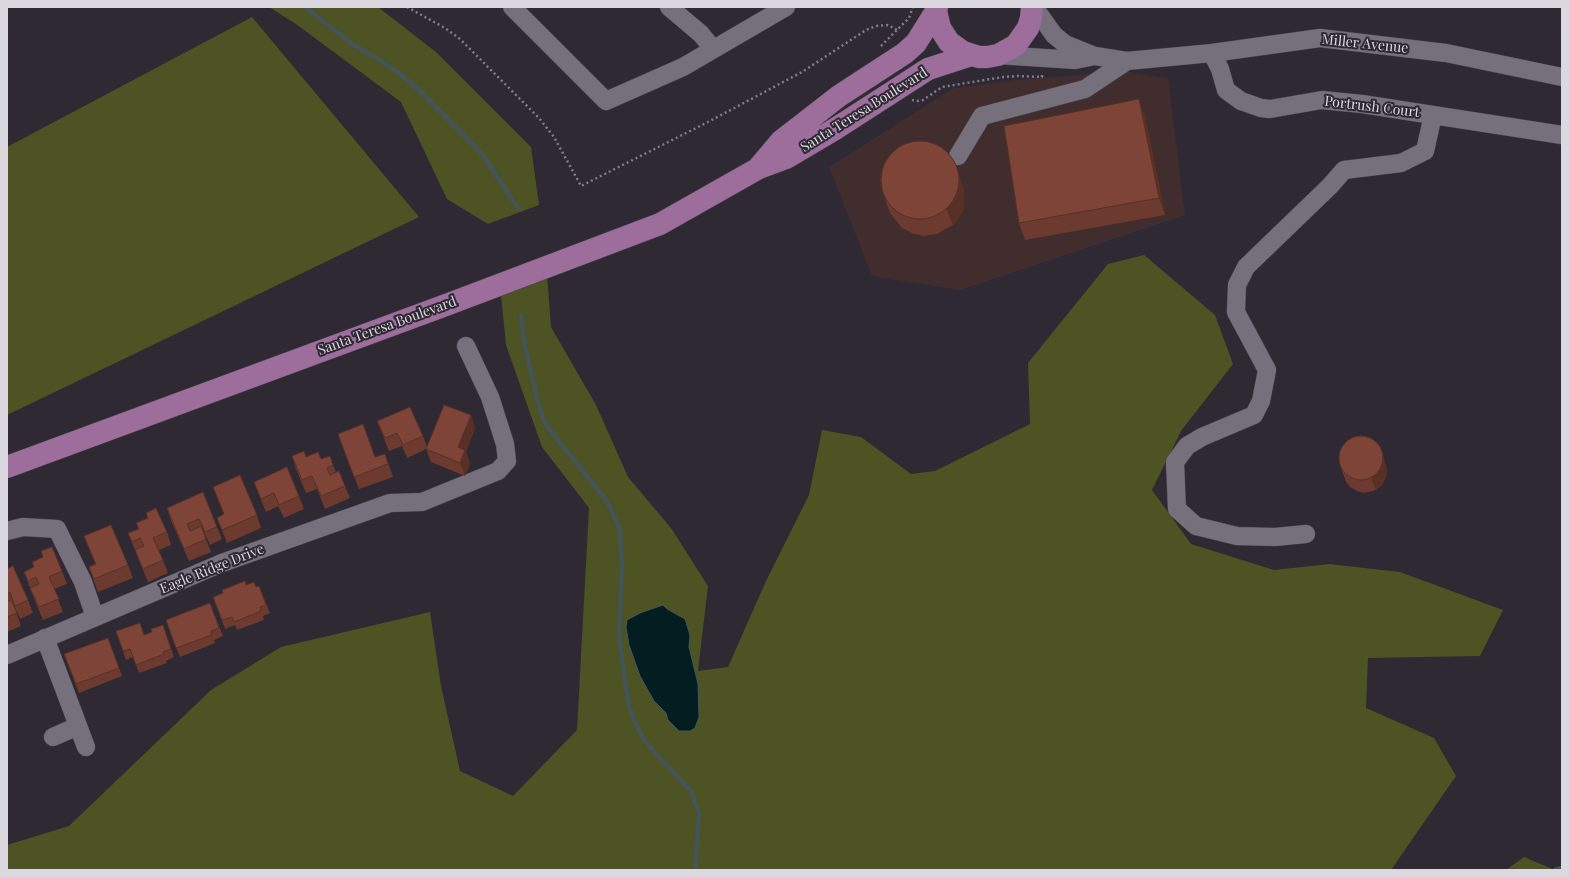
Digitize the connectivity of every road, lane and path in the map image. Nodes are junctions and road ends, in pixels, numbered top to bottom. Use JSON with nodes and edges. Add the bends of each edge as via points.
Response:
{"nodes":[{"id":1,"x":512,"y":7,"type":"edge"},
{"id":2,"x":669,"y":7,"type":"edge"},
{"id":3,"x":786,"y":7,"type":"edge"},
{"id":4,"x":913,"y":7,"type":"edge"},
{"id":5,"x":1033,"y":7,"type":"edge"},
{"id":6,"x":937,"y":9,"type":"edge"},
{"id":7,"x":897,"y":30,"type":"dead end"},
{"id":8,"x":712,"y":49,"type":"junction"},
{"id":9,"x":1212,"y":53,"type":"junction"},
{"id":10,"x":971,"y":55,"type":"junction"},
{"id":11,"x":998,"y":55,"type":"junction"},
{"id":12,"x":1095,"y":56,"type":"junction"},
{"id":13,"x":1127,"y":61,"type":"junction"},
{"id":14,"x":1042,"y":71,"type":"dead end"},
{"id":15,"x":1562,"y":78,"type":"edge"},
{"id":16,"x":907,"y":99,"type":"dead end"},
{"id":17,"x":1433,"y":115,"type":"junction"},
{"id":18,"x":1562,"y":135,"type":"edge"},
{"id":19,"x":958,"y":156,"type":"dead end"},
{"id":20,"x":759,"y":168,"type":"junction"},
{"id":21,"x":466,"y":346,"type":"dead end"},
{"id":22,"x":7,"y":467,"type":"edge"},
{"id":23,"x":7,"y":531,"type":"edge"},
{"id":24,"x":1306,"y":534,"type":"dead end"},
{"id":25,"x":95,"y":617,"type":"junction"},
{"id":26,"x":45,"y":638,"type":"junction"},
{"id":27,"x":7,"y":655,"type":"edge"},
{"id":28,"x":78,"y":726,"type":"junction"},
{"id":29,"x":53,"y":737,"type":"dead end"},
{"id":30,"x":86,"y":748,"type":"dead end"}],
"edges":[{"from":1,"to":8,"type":"street","via":[[606,102],[683,67]]},
{"from":2,"to":8,"type":"street","via":[[701,34]]},
{"from":3,"to":8,"type":"street"},
{"from":4,"to":7,"type":"path","via":[[909,18]]},
{"from":5,"to":11,"type":"main road","via":[[1023,37],[1016,45]]},
{"from":5,"to":12,"type":"street","name":"Miller Avenue","via":[[1054,35],[1066,44]]},
{"from":6,"to":10,"type":"main road","via":[[940,28],[949,42]]},
{"from":6,"to":20,"type":"main road","name":"Santa Teresa Boulevard","via":[[916,43],[905,53],[839,96],[781,141]]},
{"from":9,"to":13,"type":"street","name":"Miller Avenue"},
{"from":9,"to":15,"type":"street","name":"Miller Avenue","via":[[1320,38],[1446,53]]},
{"from":9,"to":17,"type":"street","name":"Portrush Court","via":[[1226,90],[1241,101],[1261,108],[1270,109],[1322,100]]},
{"from":10,"to":11,"type":"main road"},
{"from":10,"to":20,"type":"main road","name":"Santa Teresa Boulevard","via":[[928,69],[805,147],[786,158]]},
{"from":11,"to":12,"type":"street","name":"Miller Avenue","via":[[1075,60]]},
{"from":12,"to":13,"type":"street","name":"Miller Avenue"},
{"from":13,"to":19,"type":"street","via":[[1085,89],[982,116]]},
{"from":14,"to":16,"type":"path","via":[[1042,77],[988,79],[942,87],[917,101]]},
{"from":17,"to":18,"type":"street","name":"Portrush Court"},
{"from":17,"to":24,"type":"street","via":[[1425,151],[1401,162],[1344,170],[1246,267],[1237,285],[1236,312],[1267,370],[1261,401],[1254,415],[1202,437],[1187,446],[1175,462],[1176,509],[1196,526],[1237,536],[1275,537]]},
{"from":20,"to":22,"type":"main road","name":"Santa Teresa Boulevard","via":[[660,224]]},
{"from":21,"to":25,"type":"street","name":"Eagle Ridge Drive","via":[[490,397],[505,444],[507,461],[498,471],[422,502],[390,503],[222,563]]},
{"from":23,"to":25,"type":"street","via":[[23,527],[57,529],[83,582]]},
{"from":25,"to":26,"type":"street","name":"Eagle Ridge Drive"},
{"from":26,"to":27,"type":"street","name":"Eagle Ridge Drive"},
{"from":26,"to":28,"type":"street"},
{"from":28,"to":29,"type":"street"},
{"from":28,"to":30,"type":"street"}]}
